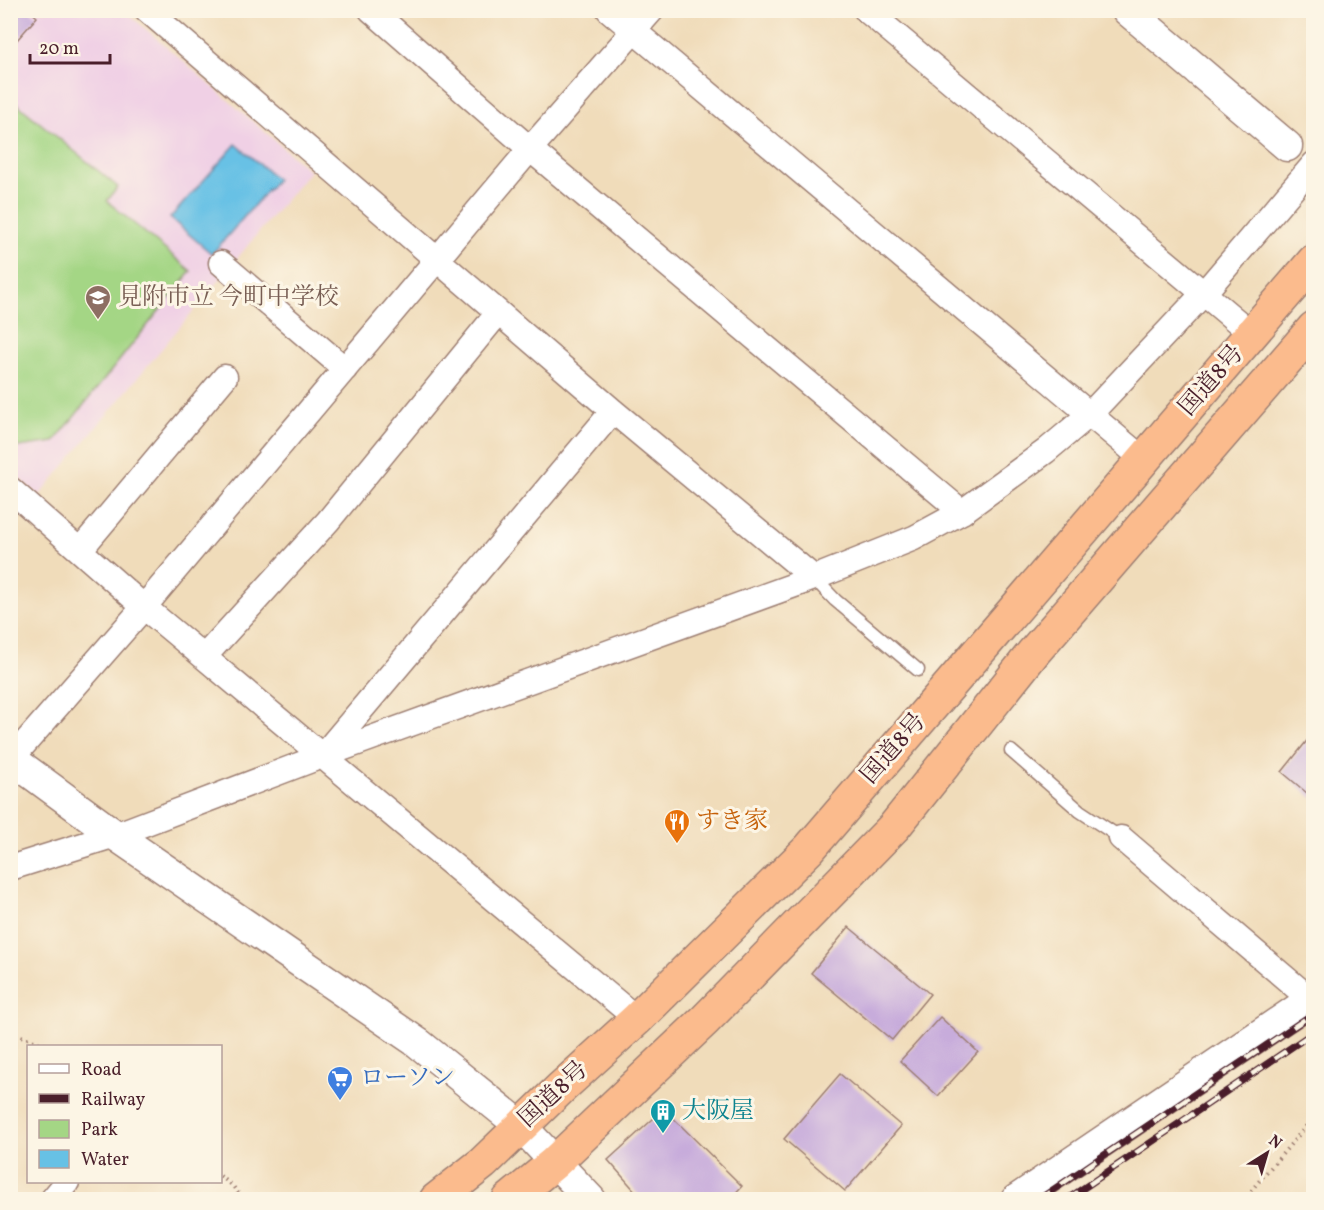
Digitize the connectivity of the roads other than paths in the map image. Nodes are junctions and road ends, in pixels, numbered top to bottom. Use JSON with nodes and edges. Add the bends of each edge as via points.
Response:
{"nodes":[{"id":1,"x":147,"y":10,"type":"edge"},
{"id":2,"x":371,"y":10,"type":"edge"},
{"id":3,"x":609,"y":10,"type":"edge"},
{"id":4,"x":652,"y":10,"type":"edge"},
{"id":5,"x":866,"y":10,"type":"edge"},
{"id":6,"x":1128,"y":10,"type":"edge"},
{"id":7,"x":634,"y":32,"type":"junction"},
{"id":8,"x":1287,"y":146,"type":"dead end"},
{"id":9,"x":530,"y":149,"type":"junction"},
{"id":10,"x":1314,"y":164,"type":"edge"},
{"id":11,"x":437,"y":261,"type":"junction"},
{"id":12,"x":1314,"y":261,"type":"edge"},
{"id":13,"x":221,"y":263,"type":"dead end"},
{"id":14,"x":1204,"y":293,"type":"junction"},
{"id":15,"x":498,"y":313,"type":"junction"},
{"id":16,"x":1314,"y":328,"type":"edge"},
{"id":17,"x":1252,"y":334,"type":"junction"},
{"id":18,"x":345,"y":369,"type":"junction"},
{"id":19,"x":225,"y":377,"type":"dead end"},
{"id":20,"x":613,"y":411,"type":"junction"},
{"id":21,"x":1090,"y":414,"type":"junction"},
{"id":22,"x":1144,"y":460,"type":"junction"},
{"id":23,"x":10,"y":489,"type":"edge"},
{"id":24,"x":962,"y":512,"type":"junction"},
{"id":25,"x":80,"y":550,"type":"junction"},
{"id":26,"x":813,"y":578,"type":"junction"},
{"id":27,"x":144,"y":607,"type":"junction"},
{"id":28,"x":204,"y":657,"type":"junction"},
{"id":29,"x":918,"y":670,"type":"dead end"},
{"id":30,"x":1011,"y":751,"type":"dead end"},
{"id":31,"x":322,"y":756,"type":"junction"},
{"id":32,"x":11,"y":758,"type":"edge"},
{"id":33,"x":115,"y":835,"type":"junction"},
{"id":34,"x":1121,"y":838,"type":"joint"},
{"id":35,"x":10,"y":868,"type":"edge"},
{"id":36,"x":1310,"y":998,"type":"edge"},
{"id":37,"x":637,"y":1018,"type":"junction"},
{"id":38,"x":521,"y":1126,"type":"junction"},
{"id":39,"x":554,"y":1163,"type":"junction"},
{"id":40,"x":66,"y":1183,"type":"edge"},
{"id":41,"x":52,"y":1200,"type":"edge"},
{"id":42,"x":436,"y":1200,"type":"edge"},
{"id":43,"x":509,"y":1200,"type":"edge"},
{"id":44,"x":591,"y":1200,"type":"edge"},
{"id":45,"x":1016,"y":1200,"type":"edge"}],
"edges":[{"from":1,"to":11,"type":"street"},
{"from":2,"to":9,"type":"street"},
{"from":3,"to":7,"type":"street"},
{"from":4,"to":7,"type":"street"},
{"from":5,"to":14,"type":"street"},
{"from":6,"to":8,"type":"street"},
{"from":7,"to":9,"type":"street"},
{"from":7,"to":21,"type":"street"},
{"from":9,"to":11,"type":"street"},
{"from":9,"to":24,"type":"street"},
{"from":10,"to":14,"type":"street"},
{"from":11,"to":15,"type":"street"},
{"from":11,"to":18,"type":"street"},
{"from":12,"to":17,"type":"highway","name":"国道8号"},
{"from":13,"to":18,"type":"street"},
{"from":14,"to":17,"type":"street"},
{"from":14,"to":21,"type":"street"},
{"from":15,"to":20,"type":"street"},
{"from":15,"to":28,"type":"street","via":[[328,521]]},
{"from":16,"to":39,"type":"highway","name":"国道8号","via":[[1033,653],[894,827],[705,1020]]},
{"from":17,"to":22,"type":"highway","name":"国道8号"},
{"from":18,"to":27,"type":"street"},
{"from":19,"to":25,"type":"street"},
{"from":20,"to":26,"type":"street"},
{"from":20,"to":31,"type":"street"},
{"from":21,"to":22,"type":"street"},
{"from":21,"to":24,"type":"street"},
{"from":22,"to":37,"type":"highway","name":"国道8号","via":[[809,849]]},
{"from":23,"to":25,"type":"street"},
{"from":24,"to":26,"type":"street","via":[[914,538]]},
{"from":25,"to":27,"type":"street"},
{"from":26,"to":29,"type":"lane"},
{"from":26,"to":31,"type":"street"},
{"from":27,"to":28,"type":"street"},
{"from":27,"to":32,"type":"street"},
{"from":28,"to":31,"type":"street"},
{"from":30,"to":34,"type":"lane","via":[[1080,811]]},
{"from":31,"to":33,"type":"street"},
{"from":31,"to":37,"type":"street"},
{"from":32,"to":33,"type":"street"},
{"from":33,"to":35,"type":"street"},
{"from":33,"to":38,"type":"street","via":[[418,1043]]},
{"from":34,"to":36,"type":"street"},
{"from":36,"to":45,"type":"street"},
{"from":37,"to":38,"type":"highway","name":"国道8号"},
{"from":38,"to":39,"type":"street"},
{"from":38,"to":42,"type":"highway","name":"国道8号"},
{"from":39,"to":43,"type":"highway","name":"国道8号"},
{"from":39,"to":44,"type":"street"},
{"from":40,"to":41,"type":"street"}]}
